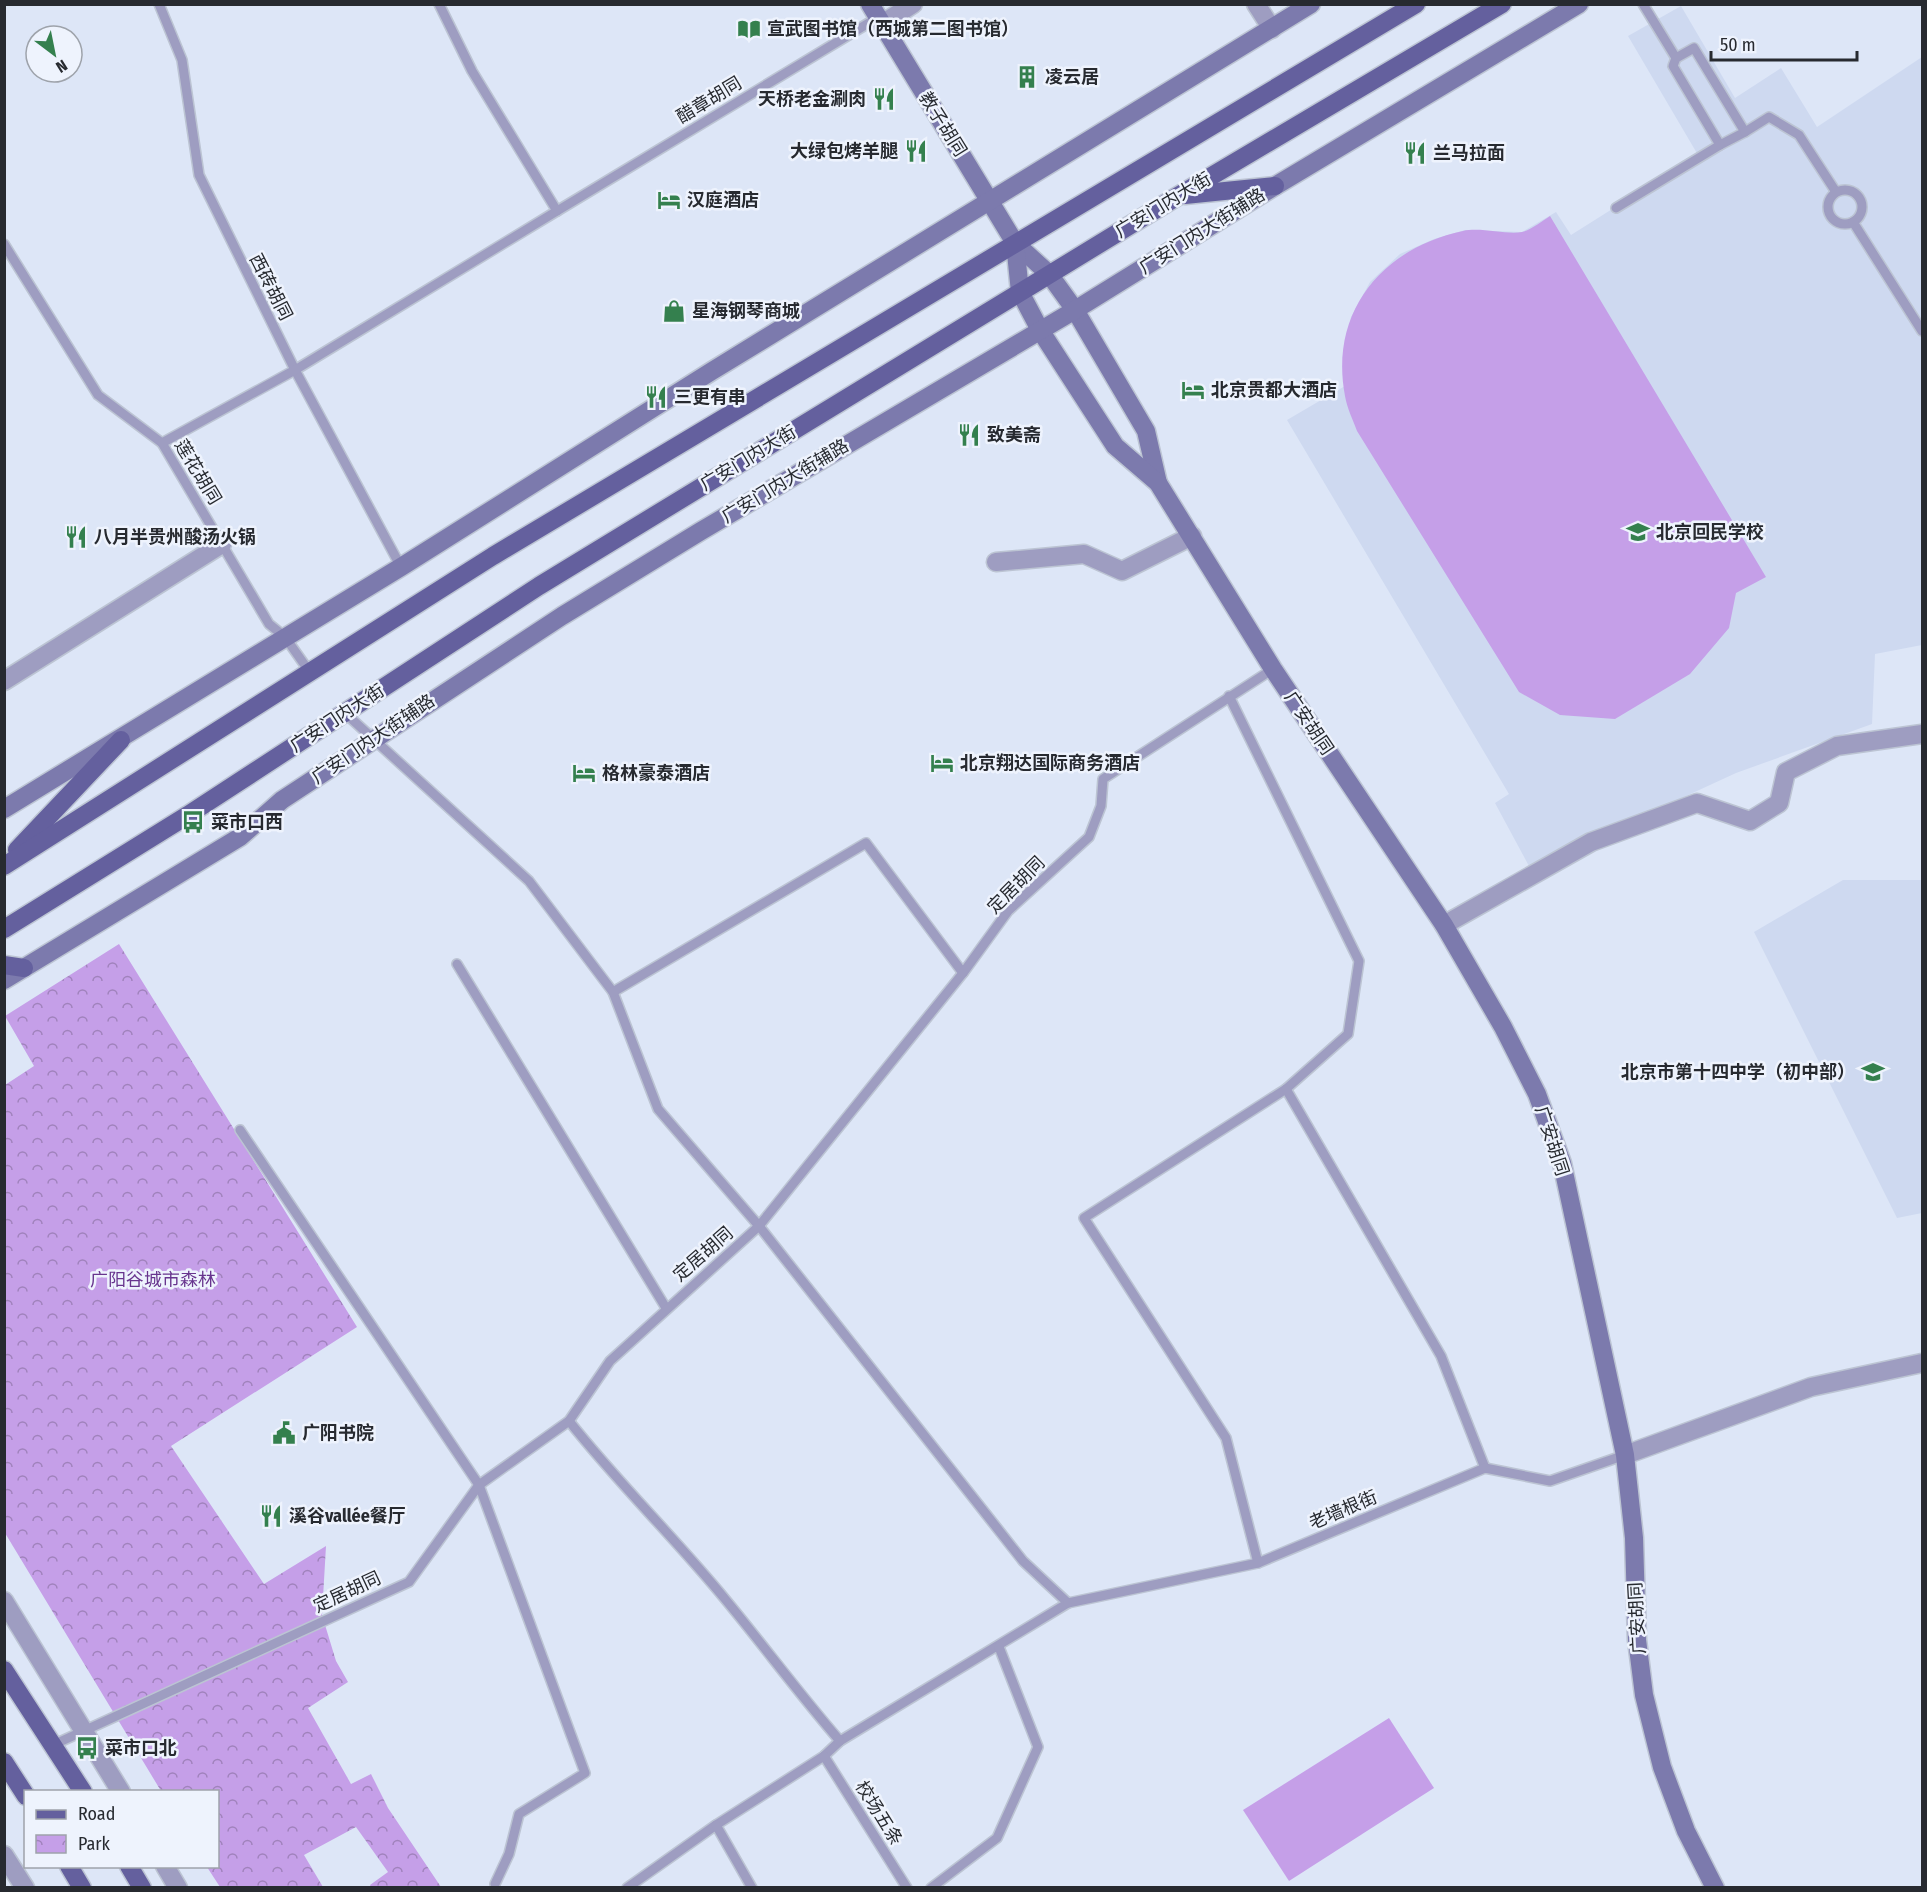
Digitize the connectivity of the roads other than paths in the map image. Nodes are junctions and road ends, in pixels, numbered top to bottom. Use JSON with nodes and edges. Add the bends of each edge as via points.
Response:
{"nodes":[{"id":1,"x":159,"y":4,"type":"edge"},
{"id":2,"x":439,"y":4,"type":"edge"},
{"id":3,"x":913,"y":4,"type":"edge"},
{"id":4,"x":1256,"y":4,"type":"edge"},
{"id":5,"x":1311,"y":4,"type":"edge"},
{"id":6,"x":1416,"y":4,"type":"edge"},
{"id":7,"x":1502,"y":4,"type":"edge"},
{"id":8,"x":1579,"y":4,"type":"edge"},
{"id":9,"x":1643,"y":4,"type":"edge"},
{"id":10,"x":876,"y":16,"type":"edge"},
{"id":11,"x":1272,"y":29,"type":"junction"},
{"id":12,"x":1676,"y":58,"type":"junction"},
{"id":13,"x":1745,"y":132,"type":"junction"},
{"id":14,"x":1720,"y":145,"type":"junction"},
{"id":15,"x":1275,"y":186,"type":"junction"},
{"id":16,"x":1836,"y":192,"type":"junction"},
{"id":17,"x":1178,"y":196,"type":"junction"},
{"id":18,"x":991,"y":202,"type":"junction"},
{"id":19,"x":1616,"y":208,"type":"dead end"},
{"id":20,"x":557,"y":211,"type":"junction"},
{"id":21,"x":1853,"y":222,"type":"junction"},
{"id":22,"x":1015,"y":243,"type":"junction"},
{"id":23,"x":4,"y":244,"type":"edge"},
{"id":24,"x":1049,"y":274,"type":"junction"},
{"id":25,"x":1020,"y":292,"type":"junction"},
{"id":26,"x":1075,"y":310,"type":"junction"},
{"id":27,"x":1040,"y":330,"type":"junction"},
{"id":28,"x":1923,"y":331,"type":"edge"},
{"id":29,"x":295,"y":370,"type":"junction"},
{"id":30,"x":162,"y":443,"type":"junction"},
{"id":31,"x":1158,"y":483,"type":"junction"},
{"id":32,"x":1192,"y":536,"type":"junction"},
{"id":33,"x":222,"y":544,"type":"junction"},
{"id":34,"x":996,"y":562,"type":"dead end"},
{"id":35,"x":401,"y":567,"type":"junction"},
{"id":36,"x":285,"y":637,"type":"junction"},
{"id":37,"x":1274,"y":669,"type":"junction"},
{"id":38,"x":309,"y":671,"type":"junction"},
{"id":39,"x":4,"y":681,"type":"edge"},
{"id":40,"x":1229,"y":696,"type":"junction"},
{"id":41,"x":345,"y":713,"type":"junction"},
{"id":42,"x":1923,"y":734,"type":"edge"},
{"id":43,"x":373,"y":738,"type":"junction"},
{"id":44,"x":121,"y":740,"type":"junction"},
{"id":45,"x":4,"y":809,"type":"edge"},
{"id":46,"x":4,"y":865,"type":"edge"},
{"id":47,"x":1443,"y":925,"type":"junction"},
{"id":48,"x":4,"y":929,"type":"edge"},
{"id":49,"x":457,"y":964,"type":"dead end"},
{"id":50,"x":4,"y":965,"type":"edge"},
{"id":51,"x":24,"y":968,"type":"junction"},
{"id":52,"x":963,"y":974,"type":"junction"},
{"id":53,"x":4,"y":980,"type":"edge"},
{"id":54,"x":614,"y":992,"type":"junction"},
{"id":55,"x":1286,"y":1089,"type":"junction"},
{"id":56,"x":240,"y":1130,"type":"dead end"},
{"id":57,"x":759,"y":1226,"type":"junction"},
{"id":58,"x":666,"y":1308,"type":"junction"},
{"id":59,"x":1923,"y":1363,"type":"edge"},
{"id":60,"x":569,"y":1420,"type":"junction"},
{"id":61,"x":1625,"y":1455,"type":"junction"},
{"id":62,"x":1485,"y":1468,"type":"junction"},
{"id":63,"x":479,"y":1485,"type":"junction"},
{"id":64,"x":1258,"y":1563,"type":"junction"},
{"id":65,"x":4,"y":1601,"type":"edge"},
{"id":66,"x":1068,"y":1603,"type":"junction"},
{"id":67,"x":999,"y":1647,"type":"junction"},
{"id":68,"x":4,"y":1670,"type":"edge"},
{"id":69,"x":84,"y":1730,"type":"junction"},
{"id":70,"x":840,"y":1741,"type":"junction"},
{"id":71,"x":53,"y":1744,"type":"junction"},
{"id":72,"x":824,"y":1756,"type":"junction"},
{"id":73,"x":4,"y":1762,"type":"edge"},
{"id":74,"x":82,"y":1790,"type":"edge"},
{"id":75,"x":120,"y":1790,"type":"edge"},
{"id":76,"x":24,"y":1793,"type":"edge"},
{"id":77,"x":716,"y":1825,"type":"junction"},
{"id":78,"x":4,"y":1855,"type":"edge"},
{"id":79,"x":70,"y":1868,"type":"edge"},
{"id":80,"x":130,"y":1868,"type":"edge"},
{"id":81,"x":166,"y":1868,"type":"edge"},
{"id":82,"x":494,"y":1886,"type":"edge"},
{"id":83,"x":25,"y":1887,"type":"edge"},
{"id":84,"x":82,"y":1887,"type":"edge"},
{"id":85,"x":142,"y":1887,"type":"edge"},
{"id":86,"x":178,"y":1887,"type":"edge"},
{"id":87,"x":628,"y":1887,"type":"edge"},
{"id":88,"x":752,"y":1887,"type":"edge"},
{"id":89,"x":907,"y":1887,"type":"edge"},
{"id":90,"x":931,"y":1887,"type":"edge"},
{"id":91,"x":1715,"y":1887,"type":"edge"}],
"edges":[{"from":1,"to":29,"type":"lane","name":"西砖胡同","via":[[182,60],[199,175]]},
{"from":2,"to":20,"type":"lane","via":[[472,71]]},
{"from":3,"to":10,"type":"street"},
{"from":4,"to":11,"type":"street"},
{"from":5,"to":11,"type":"street"},
{"from":6,"to":22,"type":"main road"},
{"from":7,"to":17,"type":"main road","name":"广安门内大街"},
{"from":8,"to":15,"type":"street","name":"广安门内大街辅路"},
{"from":9,"to":12,"type":"lane"},
{"from":10,"to":18,"type":"street","name":"教子胡同"},
{"from":10,"to":20,"type":"lane","name":"醋章胡同"},
{"from":11,"to":18,"type":"street"},
{"from":12,"to":13,"type":"lane","via":[[1694,48]]},
{"from":12,"to":14,"type":"lane","via":[[1673,66]]},
{"from":13,"to":14,"type":"lane"},
{"from":13,"to":16,"type":"lane","via":[[1769,117],[1799,135]]},
{"from":14,"to":19,"type":"lane"},
{"from":15,"to":17,"type":"main road"},
{"from":15,"to":26,"type":"street","name":"广安门内大街辅路"},
{"from":16,"to":21,"type":"lane","via":[[1827,206],[1831,218],[1842,224]]},
{"from":16,"to":21,"type":"lane","via":[[1854,191],[1862,200],[1862,213]]},
{"from":17,"to":24,"type":"main road","name":"广安门内大街"},
{"from":18,"to":22,"type":"street","name":"教子胡同"},
{"from":18,"to":35,"type":"street","via":[[702,377]]},
{"from":20,"to":29,"type":"lane","name":"醋章胡同"},
{"from":21,"to":28,"type":"lane"},
{"from":22,"to":24,"type":"street","name":"广安胡同"},
{"from":22,"to":25,"type":"street"},
{"from":22,"to":38,"type":"main road"},
{"from":23,"to":30,"type":"lane","name":"莲花胡同","via":[[98,395]]},
{"from":24,"to":25,"type":"main road","name":"广安门内大街"},
{"from":24,"to":26,"type":"street","name":"广安胡同"},
{"from":25,"to":27,"type":"street","name":"广安胡同"},
{"from":25,"to":41,"type":"main road","name":"广安门内大街","via":[[539,586]]},
{"from":26,"to":27,"type":"street","name":"广安门内大街辅路"},
{"from":26,"to":31,"type":"street","name":"广安胡同","via":[[1146,431]]},
{"from":27,"to":31,"type":"street","name":"广安胡同","via":[[1115,446]]},
{"from":27,"to":43,"type":"street","name":"广安门内大街辅路","via":[[701,531]]},
{"from":29,"to":30,"type":"lane","name":"醋章胡同"},
{"from":29,"to":35,"type":"lane","name":"西砖胡同"},
{"from":30,"to":33,"type":"lane","name":"莲花胡同"},
{"from":31,"to":32,"type":"street","name":"广安胡同"},
{"from":32,"to":34,"type":"street","via":[[1122,571],[1084,554]]},
{"from":32,"to":37,"type":"street","name":"广安胡同"},
{"from":33,"to":36,"type":"lane","name":"莲花胡同","via":[[269,624]]},
{"from":33,"to":39,"type":"street"},
{"from":35,"to":36,"type":"street"},
{"from":36,"to":38,"type":"lane","name":"莲花胡同"},
{"from":36,"to":44,"type":"street"},
{"from":37,"to":40,"type":"lane","name":"定居胡同"},
{"from":37,"to":47,"type":"street","name":"广安胡同"},
{"from":38,"to":46,"type":"main road"},
{"from":40,"to":52,"type":"lane","name":"定居胡同","via":[[1104,779],[1101,806],[1089,837],[1008,911]]},
{"from":40,"to":55,"type":"lane","via":[[1359,961],[1348,1034]]},
{"from":41,"to":43,"type":"lane"},
{"from":41,"to":48,"type":"main road","name":"广安门内大街"},
{"from":42,"to":47,"type":"street","via":[[1837,746],[1786,772],[1779,803],[1750,821],[1697,803],[1591,842]]},
{"from":43,"to":51,"type":"street","name":"广安门内大街辅路","via":[[282,800],[240,837]]},
{"from":43,"to":54,"type":"lane","via":[[529,881]]},
{"from":44,"to":45,"type":"street"},
{"from":44,"to":46,"type":"main road"},
{"from":47,"to":61,"type":"street","name":"广安胡同","via":[[1537,1094],[1562,1163]]},
{"from":49,"to":58,"type":"lane"},
{"from":50,"to":51,"type":"main road"},
{"from":51,"to":53,"type":"street","name":"广安门内大街辅路"},
{"from":52,"to":54,"type":"lane","via":[[866,843]]},
{"from":52,"to":57,"type":"lane","name":"定居胡同"},
{"from":54,"to":57,"type":"lane","via":[[658,1109]]},
{"from":55,"to":62,"type":"lane","via":[[1441,1356]]},
{"from":55,"to":64,"type":"lane","via":[[1084,1218],[1226,1438]]},
{"from":56,"to":63,"type":"lane"},
{"from":57,"to":58,"type":"lane","name":"定居胡同"},
{"from":57,"to":66,"type":"lane","via":[[1023,1561]]},
{"from":58,"to":60,"type":"lane","name":"定居胡同","via":[[610,1361]]},
{"from":59,"to":61,"type":"street","via":[[1811,1387]]},
{"from":60,"to":63,"type":"lane","name":"定居胡同"},
{"from":60,"to":70,"type":"lane","via":[[724,1598]]},
{"from":61,"to":62,"type":"lane","via":[[1550,1481]]},
{"from":61,"to":91,"type":"street","name":"广安胡同","via":[[1634,1538],[1636,1640],[1644,1695],[1666,1778],[1686,1831]]},
{"from":62,"to":64,"type":"lane","name":"老墙根街"},
{"from":63,"to":69,"type":"lane","name":"定居胡同","via":[[409,1582]]},
{"from":63,"to":82,"type":"lane","via":[[585,1773],[519,1814]]},
{"from":64,"to":66,"type":"lane","name":"老墙根街"},
{"from":65,"to":69,"type":"street"},
{"from":66,"to":67,"type":"lane"},
{"from":67,"to":70,"type":"lane"},
{"from":67,"to":90,"type":"lane","via":[[1038,1747],[997,1838]]},
{"from":68,"to":71,"type":"main road"},
{"from":69,"to":71,"type":"lane","name":"定居胡同"},
{"from":69,"to":75,"type":"street"},
{"from":70,"to":72,"type":"lane"},
{"from":71,"to":74,"type":"main road"},
{"from":72,"to":77,"type":"lane"},
{"from":72,"to":89,"type":"lane","name":"校场五条"},
{"from":73,"to":76,"type":"main road"},
{"from":77,"to":87,"type":"lane"},
{"from":77,"to":88,"type":"lane"},
{"from":78,"to":83,"type":"street"},
{"from":79,"to":84,"type":"main road"},
{"from":80,"to":85,"type":"main road"},
{"from":81,"to":86,"type":"street"}]}
